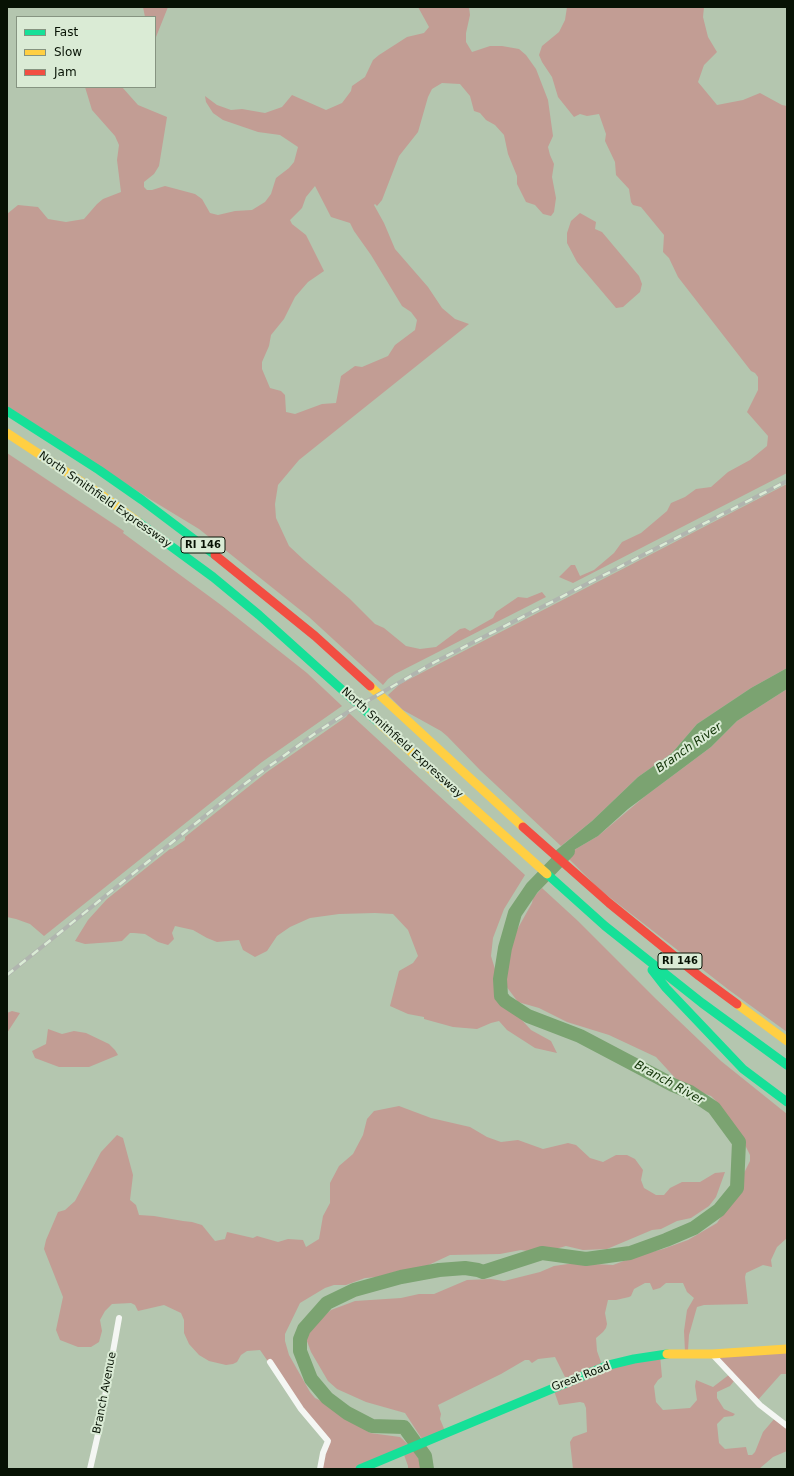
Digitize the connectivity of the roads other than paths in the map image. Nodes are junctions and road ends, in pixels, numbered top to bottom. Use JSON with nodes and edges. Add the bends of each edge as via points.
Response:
{"nodes":[{"id":1,"x":7,"y":411,"type":"edge"},
{"id":2,"x":7,"y":433,"type":"edge"},
{"id":3,"x":639,"y":953,"type":"junction"},
{"id":4,"x":787,"y":1041,"type":"edge"},
{"id":5,"x":787,"y":1065,"type":"edge"},
{"id":6,"x":787,"y":1102,"type":"edge"},
{"id":7,"x":119,"y":1318,"type":"dead end"},
{"id":8,"x":787,"y":1349,"type":"edge"},
{"id":9,"x":712,"y":1354,"type":"junction"},
{"id":10,"x":270,"y":1362,"type":"dead end"},
{"id":11,"x":787,"y":1426,"type":"edge"},
{"id":12,"x":90,"y":1469,"type":"edge"},
{"id":13,"x":320,"y":1469,"type":"edge"},
{"id":14,"x":360,"y":1469,"type":"edge"}],
"edges":[{"from":1,"to":4,"type":"main road","name":"North Smithfield Expressway","number":"RI 146","via":[[142,500],[234,570],[315,636],[577,875],[699,976]]},
{"from":2,"to":3,"type":"main road","name":"North Smithfield Expressway","number":"RI 146","via":[[103,496],[214,577],[259,614],[529,858]]},
{"from":3,"to":5,"type":"main road","name":"North Smithfield Expressway","number":"RI 146"},
{"from":3,"to":6,"type":"main road","via":[[666,988],[743,1069]]},
{"from":7,"to":12,"type":"street","name":"Branch Avenue"},
{"from":8,"to":9,"type":"main road","name":"Great Road"},
{"from":9,"to":11,"type":"street","via":[[760,1405]]},
{"from":9,"to":14,"type":"main road","name":"Great Road","via":[[668,1354],[609,1365]]},
{"from":10,"to":13,"type":"street","via":[[301,1409],[328,1441]]}]}
